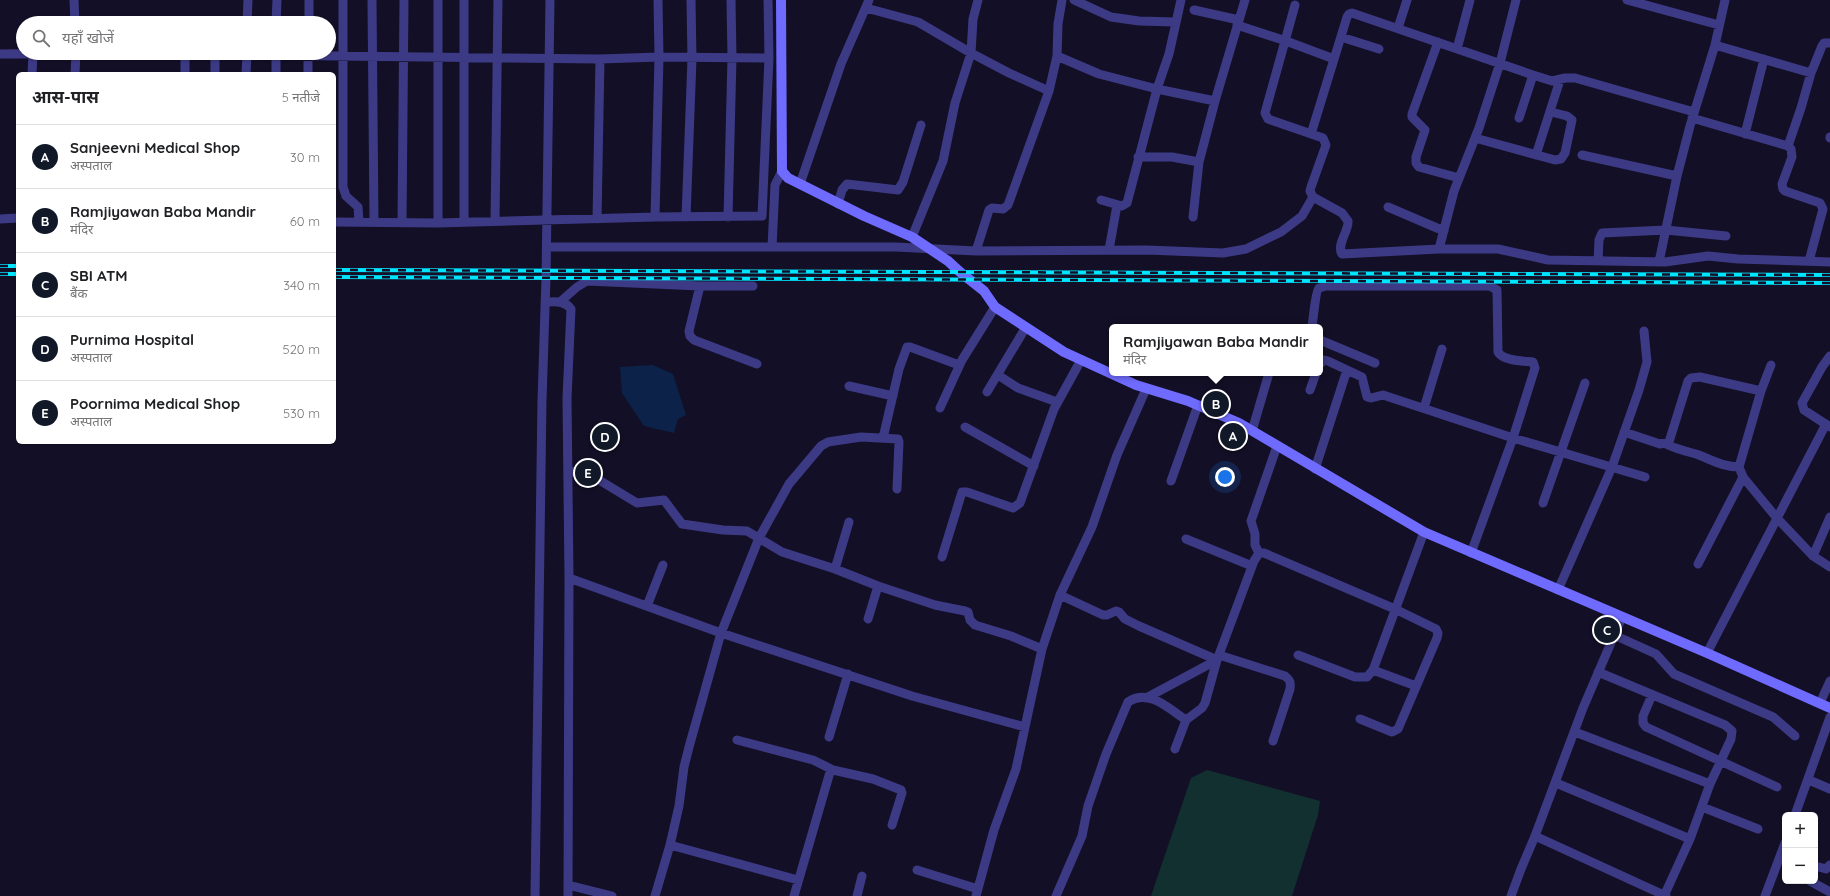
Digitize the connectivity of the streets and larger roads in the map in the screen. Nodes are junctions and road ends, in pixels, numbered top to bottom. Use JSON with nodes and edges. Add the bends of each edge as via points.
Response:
{"nodes":[{"id":1,"x":74,"y":0,"type":"edge"},
{"id":2,"x":248,"y":0,"type":"edge"},
{"id":3,"x":277,"y":0,"type":"edge"},
{"id":4,"x":309,"y":0,"type":"edge"},
{"id":5,"x":343,"y":0,"type":"edge"},
{"id":6,"x":372,"y":0,"type":"edge"},
{"id":7,"x":404,"y":0,"type":"edge"},
{"id":8,"x":438,"y":0,"type":"edge"},
{"id":9,"x":464,"y":0,"type":"edge"},
{"id":10,"x":498,"y":0,"type":"edge"},
{"id":11,"x":550,"y":0,"type":"edge"},
{"id":12,"x":658,"y":0,"type":"edge"},
{"id":13,"x":691,"y":0,"type":"edge"},
{"id":14,"x":731,"y":0,"type":"edge"},
{"id":15,"x":768,"y":0,"type":"edge"},
{"id":16,"x":780,"y":0,"type":"edge"},
{"id":17,"x":978,"y":0,"type":"edge"},
{"id":18,"x":1062,"y":0,"type":"edge"},
{"id":19,"x":1074,"y":0,"type":"edge"},
{"id":20,"x":1096,"y":0,"type":"edge"},
{"id":21,"x":1181,"y":0,"type":"edge"},
{"id":22,"x":1245,"y":0,"type":"edge"},
{"id":23,"x":1407,"y":0,"type":"edge"},
{"id":24,"x":1470,"y":0,"type":"edge"},
{"id":25,"x":1516,"y":0,"type":"edge"},
{"id":26,"x":1627,"y":0,"type":"edge"},
{"id":27,"x":1725,"y":0,"type":"edge"},
{"id":28,"x":868,"y":4,"type":"edge"},
{"id":29,"x":1295,"y":5,"type":"dead end"},
{"id":30,"x":1095,"y":10,"type":"junction"},
{"id":31,"x":1194,"y":10,"type":"dead end"},
{"id":32,"x":75,"y":16,"type":"edge"},
{"id":33,"x":247,"y":16,"type":"edge"},
{"id":34,"x":276,"y":16,"type":"edge"},
{"id":35,"x":309,"y":16,"type":"edge"},
{"id":36,"x":1176,"y":22,"type":"junction"},
{"id":37,"x":1238,"y":23,"type":"junction"},
{"id":38,"x":1719,"y":25,"type":"junction"},
{"id":39,"x":1398,"y":28,"type":"junction"},
{"id":40,"x":1341,"y":37,"type":"junction"},
{"id":41,"x":1286,"y":41,"type":"junction"},
{"id":42,"x":1438,"y":42,"type":"junction"},
{"id":43,"x":1830,"y":43,"type":"edge"},
{"id":44,"x":1715,"y":45,"type":"junction"},
{"id":45,"x":1379,"y":49,"type":"dead end"},
{"id":46,"x":1457,"y":49,"type":"junction"},
{"id":47,"x":970,"y":53,"type":"junction"},
{"id":48,"x":0,"y":54,"type":"edge"},
{"id":49,"x":16,"y":54,"type":"edge"},
{"id":50,"x":336,"y":56,"type":"edge"},
{"id":51,"x":342,"y":56,"type":"junction"},
{"id":52,"x":371,"y":56,"type":"junction"},
{"id":53,"x":405,"y":56,"type":"junction"},
{"id":54,"x":438,"y":56,"type":"junction"},
{"id":55,"x":464,"y":56,"type":"junction"},
{"id":56,"x":1057,"y":56,"type":"junction"},
{"id":57,"x":497,"y":57,"type":"junction"},
{"id":58,"x":659,"y":57,"type":"junction"},
{"id":59,"x":549,"y":58,"type":"junction"},
{"id":60,"x":732,"y":58,"type":"junction"},
{"id":61,"x":769,"y":58,"type":"junction"},
{"id":62,"x":600,"y":59,"type":"junction"},
{"id":63,"x":692,"y":59,"type":"junction"},
{"id":64,"x":1334,"y":59,"type":"junction"},
{"id":65,"x":1764,"y":59,"type":"junction"},
{"id":66,"x":33,"y":60,"type":"edge"},
{"id":67,"x":76,"y":60,"type":"edge"},
{"id":68,"x":186,"y":60,"type":"edge"},
{"id":69,"x":215,"y":60,"type":"edge"},
{"id":70,"x":247,"y":60,"type":"edge"},
{"id":71,"x":276,"y":60,"type":"edge"},
{"id":72,"x":308,"y":60,"type":"edge"},
{"id":73,"x":1500,"y":64,"type":"junction"},
{"id":74,"x":32,"y":72,"type":"edge"},
{"id":75,"x":75,"y":72,"type":"edge"},
{"id":76,"x":185,"y":72,"type":"edge"},
{"id":77,"x":215,"y":72,"type":"edge"},
{"id":78,"x":246,"y":72,"type":"edge"},
{"id":79,"x":276,"y":72,"type":"edge"},
{"id":80,"x":308,"y":72,"type":"edge"},
{"id":81,"x":1811,"y":73,"type":"junction"},
{"id":82,"x":1533,"y":75,"type":"junction"},
{"id":83,"x":1560,"y":80,"type":"junction"},
{"id":84,"x":1157,"y":89,"type":"junction"},
{"id":85,"x":1049,"y":91,"type":"junction"},
{"id":86,"x":1215,"y":101,"type":"junction"},
{"id":87,"x":1551,"y":112,"type":"junction"},
{"id":88,"x":1693,"y":115,"type":"junction"},
{"id":89,"x":1519,"y":118,"type":"dead end"},
{"id":90,"x":921,"y":125,"type":"dead end"},
{"id":91,"x":1311,"y":134,"type":"junction"},
{"id":92,"x":1745,"y":134,"type":"junction"},
{"id":93,"x":1475,"y":138,"type":"junction"},
{"id":94,"x":1788,"y":146,"type":"junction"},
{"id":95,"x":1536,"y":155,"type":"junction"},
{"id":96,"x":1582,"y":155,"type":"dead end"},
{"id":97,"x":1138,"y":157,"type":"junction"},
{"id":98,"x":1199,"y":162,"type":"junction"},
{"id":99,"x":782,"y":171,"type":"junction"},
{"id":100,"x":1677,"y":176,"type":"junction"},
{"id":101,"x":1459,"y":178,"type":"junction"},
{"id":102,"x":800,"y":184,"type":"junction"},
{"id":103,"x":1313,"y":198,"type":"junction"},
{"id":104,"x":1101,"y":200,"type":"dead end"},
{"id":105,"x":838,"y":204,"type":"junction"},
{"id":106,"x":1117,"y":205,"type":"junction"},
{"id":107,"x":1388,"y":207,"type":"dead end"},
{"id":108,"x":655,"y":217,"type":"junction"},
{"id":109,"x":686,"y":217,"type":"junction"},
{"id":110,"x":728,"y":217,"type":"junction"},
{"id":111,"x":1193,"y":217,"type":"dead end"},
{"id":112,"x":16,"y":218,"type":"edge"},
{"id":113,"x":0,"y":219,"type":"edge"},
{"id":114,"x":597,"y":219,"type":"junction"},
{"id":115,"x":547,"y":220,"type":"junction"},
{"id":116,"x":496,"y":221,"type":"junction"},
{"id":117,"x":336,"y":222,"type":"edge"},
{"id":118,"x":359,"y":222,"type":"junction"},
{"id":119,"x":374,"y":222,"type":"junction"},
{"id":120,"x":464,"y":222,"type":"junction"},
{"id":121,"x":402,"y":223,"type":"junction"},
{"id":122,"x":438,"y":223,"type":"junction"},
{"id":123,"x":1666,"y":230,"type":"junction"},
{"id":124,"x":1444,"y":231,"type":"junction"},
{"id":125,"x":1726,"y":236,"type":"dead end"},
{"id":126,"x":912,"y":237,"type":"junction"},
{"id":127,"x":547,"y":247,"type":"junction"},
{"id":128,"x":772,"y":247,"type":"junction"},
{"id":129,"x":929,"y":249,"type":"junction"},
{"id":130,"x":1439,"y":249,"type":"junction"},
{"id":131,"x":1108,"y":250,"type":"junction"},
{"id":132,"x":976,"y":251,"type":"junction"},
{"id":133,"x":1598,"y":261,"type":"junction"},
{"id":134,"x":1809,"y":261,"type":"junction"},
{"id":135,"x":1659,"y":262,"type":"junction"},
{"id":136,"x":1830,"y":262,"type":"edge"},
{"id":137,"x":700,"y":286,"type":"junction"},
{"id":138,"x":752,"y":286,"type":"dead end"},
{"id":139,"x":544,"y":302,"type":"junction"},
{"id":140,"x":560,"y":302,"type":"junction"},
{"id":141,"x":995,"y":307,"type":"junction"},
{"id":142,"x":1313,"y":324,"type":"edge"},
{"id":143,"x":1026,"y":327,"type":"junction"},
{"id":144,"x":1644,"y":331,"type":"dead end"},
{"id":145,"x":1323,"y":341,"type":"edge"},
{"id":146,"x":1442,"y":349,"type":"dead end"},
{"id":147,"x":1830,"y":356,"type":"edge"},
{"id":148,"x":1081,"y":360,"type":"junction"},
{"id":149,"x":1323,"y":361,"type":"edge"},
{"id":150,"x":1375,"y":363,"type":"dead end"},
{"id":151,"x":757,"y":364,"type":"dead end"},
{"id":152,"x":960,"y":365,"type":"junction"},
{"id":153,"x":1771,"y":365,"type":"dead end"},
{"id":154,"x":1347,"y":370,"type":"junction"},
{"id":155,"x":1109,"y":372,"type":"edge"},
{"id":156,"x":998,"y":375,"type":"junction"},
{"id":157,"x":1117,"y":376,"type":"edge"},
{"id":158,"x":1268,"y":376,"type":"edge"},
{"id":159,"x":1315,"y":376,"type":"edge"},
{"id":160,"x":1585,"y":383,"type":"dead end"},
{"id":161,"x":849,"y":386,"type":"dead end"},
{"id":162,"x":1146,"y":389,"type":"junction"},
{"id":163,"x":1310,"y":390,"type":"dead end"},
{"id":164,"x":1761,"y":391,"type":"junction"},
{"id":165,"x":987,"y":392,"type":"dead end"},
{"id":166,"x":893,"y":396,"type":"junction"},
{"id":167,"x":1057,"y":402,"type":"junction"},
{"id":168,"x":1198,"y":405,"type":"junction"},
{"id":169,"x":940,"y":408,"type":"dead end"},
{"id":170,"x":1424,"y":408,"type":"junction"},
{"id":171,"x":1828,"y":425,"type":"edge"},
{"id":172,"x":965,"y":427,"type":"dead end"},
{"id":173,"x":1252,"y":431,"type":"junction"},
{"id":174,"x":1624,"y":432,"type":"junction"},
{"id":175,"x":883,"y":438,"type":"junction"},
{"id":176,"x":1513,"y":438,"type":"junction"},
{"id":177,"x":1666,"y":444,"type":"junction"},
{"id":178,"x":1277,"y":446,"type":"junction"},
{"id":179,"x":1561,"y":452,"type":"junction"},
{"id":180,"x":1034,"y":466,"type":"junction"},
{"id":181,"x":1612,"y":467,"type":"junction"},
{"id":182,"x":1739,"y":467,"type":"junction"},
{"id":183,"x":1315,"y":469,"type":"junction"},
{"id":184,"x":568,"y":470,"type":"junction"},
{"id":185,"x":1645,"y":477,"type":"dead end"},
{"id":186,"x":1743,"y":477,"type":"junction"},
{"id":187,"x":1170,"y":481,"type":"dead end"},
{"id":188,"x":897,"y":489,"type":"dead end"},
{"id":189,"x":1543,"y":502,"type":"dead end"},
{"id":190,"x":1776,"y":517,"type":"junction"},
{"id":191,"x":1830,"y":517,"type":"edge"},
{"id":192,"x":849,"y":522,"type":"dead end"},
{"id":193,"x":1424,"y":532,"type":"junction"},
{"id":194,"x":759,"y":538,"type":"junction"},
{"id":195,"x":1186,"y":539,"type":"dead end"},
{"id":196,"x":1259,"y":553,"type":"junction"},
{"id":197,"x":1470,"y":553,"type":"junction"},
{"id":198,"x":1813,"y":556,"type":"junction"},
{"id":199,"x":942,"y":557,"type":"dead end"},
{"id":200,"x":1698,"y":564,"type":"dead end"},
{"id":201,"x":663,"y":565,"type":"dead end"},
{"id":202,"x":1252,"y":566,"type":"junction"},
{"id":203,"x":1830,"y":567,"type":"edge"},
{"id":204,"x":835,"y":569,"type":"junction"},
{"id":205,"x":569,"y":578,"type":"junction"},
{"id":206,"x":878,"y":586,"type":"junction"},
{"id":207,"x":1558,"y":590,"type":"junction"},
{"id":208,"x":1060,"y":595,"type":"junction"},
{"id":209,"x":647,"y":606,"type":"junction"},
{"id":210,"x":1395,"y":610,"type":"junction"},
{"id":211,"x":1622,"y":617,"type":"junction"},
{"id":212,"x":868,"y":619,"type":"dead end"},
{"id":213,"x":721,"y":633,"type":"junction"},
{"id":214,"x":1614,"y":635,"type":"junction"},
{"id":215,"x":1042,"y":649,"type":"junction"},
{"id":216,"x":1707,"y":653,"type":"junction"},
{"id":217,"x":1298,"y":655,"type":"dead end"},
{"id":218,"x":1218,"y":657,"type":"junction"},
{"id":219,"x":1373,"y":670,"type":"junction"},
{"id":220,"x":1598,"y":672,"type":"junction"},
{"id":221,"x":848,"y":674,"type":"junction"},
{"id":222,"x":1830,"y":681,"type":"edge"},
{"id":223,"x":1416,"y":686,"type":"junction"},
{"id":224,"x":1652,"y":695,"type":"junction"},
{"id":225,"x":1148,"y":697,"type":"junction"},
{"id":226,"x":1820,"y":703,"type":"junction"},
{"id":227,"x":1830,"y":708,"type":"edge"},
{"id":228,"x":1360,"y":718,"type":"dead end"},
{"id":229,"x":1830,"y":718,"type":"edge"},
{"id":230,"x":1186,"y":720,"type":"junction"},
{"id":231,"x":1025,"y":728,"type":"junction"},
{"id":232,"x":1574,"y":732,"type":"junction"},
{"id":233,"x":1795,"y":736,"type":"dead end"},
{"id":234,"x":829,"y":737,"type":"dead end"},
{"id":235,"x":737,"y":740,"type":"dead end"},
{"id":236,"x":1273,"y":742,"type":"dead end"},
{"id":237,"x":1175,"y":749,"type":"dead end"},
{"id":238,"x":1720,"y":762,"type":"junction"},
{"id":239,"x":833,"y":770,"type":"junction"},
{"id":240,"x":1808,"y":780,"type":"junction"},
{"id":241,"x":1556,"y":783,"type":"junction"},
{"id":242,"x":1710,"y":784,"type":"junction"},
{"id":243,"x":1777,"y":787,"type":"dead end"},
{"id":244,"x":1830,"y":789,"type":"edge"},
{"id":245,"x":1702,"y":807,"type":"junction"},
{"id":246,"x":1796,"y":812,"type":"edge"},
{"id":247,"x":892,"y":825,"type":"dead end"},
{"id":248,"x":1758,"y":829,"type":"dead end"},
{"id":249,"x":1536,"y":836,"type":"junction"},
{"id":250,"x":1690,"y":839,"type":"junction"},
{"id":251,"x":670,"y":845,"type":"junction"},
{"id":252,"x":1830,"y":865,"type":"edge"},
{"id":253,"x":1818,"y":867,"type":"edge"},
{"id":254,"x":1781,"y":868,"type":"edge"},
{"id":255,"x":917,"y":870,"type":"dead end"},
{"id":256,"x":862,"y":876,"type":"dead end"},
{"id":257,"x":798,"y":880,"type":"junction"},
{"id":258,"x":1815,"y":884,"type":"edge"},
{"id":259,"x":568,"y":885,"type":"junction"},
{"id":260,"x":977,"y":892,"type":"edge"},
{"id":261,"x":1830,"y":892,"type":"edge"},
{"id":262,"x":535,"y":896,"type":"edge"},
{"id":263,"x":568,"y":896,"type":"edge"},
{"id":264,"x":612,"y":896,"type":"edge"},
{"id":265,"x":655,"y":896,"type":"edge"},
{"id":266,"x":794,"y":896,"type":"edge"},
{"id":267,"x":857,"y":896,"type":"edge"},
{"id":268,"x":1056,"y":896,"type":"edge"},
{"id":269,"x":1511,"y":896,"type":"edge"},
{"id":270,"x":1665,"y":896,"type":"edge"},
{"id":271,"x":1765,"y":896,"type":"edge"}],
"edges":[{"from":1,"to":32,"type":"street"},
{"from":2,"to":33,"type":"street"},
{"from":3,"to":34,"type":"street"},
{"from":4,"to":35,"type":"street"},
{"from":5,"to":51,"type":"street"},
{"from":6,"to":52,"type":"street"},
{"from":7,"to":53,"type":"street"},
{"from":8,"to":54,"type":"street"},
{"from":9,"to":55,"type":"street"},
{"from":10,"to":57,"type":"street"},
{"from":11,"to":59,"type":"street"},
{"from":12,"to":58,"type":"street"},
{"from":13,"to":63,"type":"street"},
{"from":14,"to":60,"type":"street"},
{"from":15,"to":61,"type":"street"},
{"from":16,"to":99,"type":"street"},
{"from":17,"to":47,"type":"street","via":[[973,19]]},
{"from":18,"to":56,"type":"street"},
{"from":19,"to":30,"type":"street"},
{"from":20,"to":30,"type":"street"},
{"from":21,"to":36,"type":"street"},
{"from":22,"to":37,"type":"street"},
{"from":23,"to":39,"type":"street"},
{"from":24,"to":46,"type":"street"},
{"from":25,"to":73,"type":"street"},
{"from":26,"to":38,"type":"street"},
{"from":27,"to":38,"type":"street"},
{"from":28,"to":47,"type":"street","via":[[918,22]]},
{"from":28,"to":102,"type":"street","via":[[840,64]]},
{"from":29,"to":41,"type":"street"},
{"from":30,"to":36,"type":"street","via":[[1111,17]]},
{"from":31,"to":37,"type":"street"},
{"from":36,"to":84,"type":"street","via":[[1170,54]]},
{"from":37,"to":41,"type":"street"},
{"from":37,"to":86,"type":"street"},
{"from":38,"to":44,"type":"street"},
{"from":39,"to":40,"type":"street","via":[[1352,13],[1347,17]]},
{"from":39,"to":42,"type":"street"},
{"from":40,"to":45,"type":"street"},
{"from":40,"to":64,"type":"street"},
{"from":41,"to":64,"type":"street"},
{"from":41,"to":91,"type":"street","via":[[1265,113],[1268,118]]},
{"from":42,"to":46,"type":"street"},
{"from":42,"to":101,"type":"street","via":[[1412,114],[1425,130],[1416,162],[1419,167]]},
{"from":43,"to":81,"type":"street","via":[[1824,43],[1822,46]]},
{"from":44,"to":65,"type":"street"},
{"from":44,"to":88,"type":"street"},
{"from":46,"to":73,"type":"street"},
{"from":47,"to":85,"type":"street"},
{"from":47,"to":126,"type":"street","via":[[955,103],[943,161]]},
{"from":48,"to":49,"type":"street"},
{"from":50,"to":51,"type":"street"},
{"from":51,"to":52,"type":"street"},
{"from":51,"to":118,"type":"street","via":[[342,187],[346,196],[358,207]]},
{"from":52,"to":53,"type":"street"},
{"from":52,"to":119,"type":"street"},
{"from":53,"to":54,"type":"street"},
{"from":53,"to":121,"type":"street"},
{"from":54,"to":55,"type":"street"},
{"from":54,"to":122,"type":"street"},
{"from":55,"to":57,"type":"street"},
{"from":55,"to":120,"type":"street"},
{"from":56,"to":84,"type":"street","via":[[1100,74]]},
{"from":56,"to":85,"type":"street"},
{"from":57,"to":59,"type":"street"},
{"from":57,"to":116,"type":"street"},
{"from":58,"to":62,"type":"street"},
{"from":58,"to":63,"type":"street"},
{"from":58,"to":108,"type":"street"},
{"from":59,"to":62,"type":"street"},
{"from":59,"to":115,"type":"street"},
{"from":60,"to":61,"type":"street"},
{"from":60,"to":63,"type":"street"},
{"from":60,"to":110,"type":"street"},
{"from":61,"to":110,"type":"street","via":[[762,216]]},
{"from":62,"to":114,"type":"street"},
{"from":63,"to":109,"type":"street"},
{"from":64,"to":91,"type":"street"},
{"from":65,"to":81,"type":"street"},
{"from":65,"to":92,"type":"street"},
{"from":66,"to":74,"type":"street"},
{"from":67,"to":75,"type":"street"},
{"from":68,"to":76,"type":"street"},
{"from":69,"to":77,"type":"street"},
{"from":70,"to":78,"type":"street"},
{"from":71,"to":79,"type":"street"},
{"from":72,"to":80,"type":"street"},
{"from":73,"to":82,"type":"street"},
{"from":73,"to":93,"type":"street"},
{"from":81,"to":94,"type":"street"},
{"from":82,"to":83,"type":"street","via":[[1552,81]]},
{"from":82,"to":89,"type":"street"},
{"from":83,"to":87,"type":"street"},
{"from":83,"to":88,"type":"street","via":[[1575,78]]},
{"from":84,"to":86,"type":"street"},
{"from":84,"to":97,"type":"street"},
{"from":85,"to":132,"type":"street","via":[[1008,205],[1003,209],[989,210]]},
{"from":86,"to":98,"type":"street"},
{"from":87,"to":95,"type":"street"},
{"from":87,"to":95,"type":"street","via":[[1572,120],[1565,153],[1561,159],[1555,160]]},
{"from":88,"to":92,"type":"street"},
{"from":88,"to":100,"type":"street"},
{"from":90,"to":105,"type":"street","via":[[898,190],[847,184],[842,190]]},
{"from":91,"to":103,"type":"street","via":[[1323,138],[1326,145],[1310,187]]},
{"from":92,"to":94,"type":"street"},
{"from":93,"to":95,"type":"street"},
{"from":93,"to":101,"type":"street"},
{"from":94,"to":134,"type":"street","via":[[1793,153],[1782,184],[1783,189],[1823,206]]},
{"from":96,"to":100,"type":"street"},
{"from":97,"to":98,"type":"street","via":[[1172,157]]},
{"from":97,"to":106,"type":"street","via":[[1128,203]]},
{"from":98,"to":111,"type":"street"},
{"from":99,"to":102,"type":"street","via":[[788,178]]},
{"from":99,"to":128,"type":"street","via":[[775,185]]},
{"from":100,"to":123,"type":"street"},
{"from":101,"to":124,"type":"street"},
{"from":102,"to":105,"type":"street"},
{"from":103,"to":130,"type":"street","via":[[1342,213],[1348,221],[1340,248],[1342,254]]},
{"from":103,"to":131,"type":"street","via":[[1302,216],[1288,227],[1246,249],[1223,253]]},
{"from":104,"to":106,"type":"street"},
{"from":105,"to":126,"type":"street"},
{"from":106,"to":131,"type":"street"},
{"from":107,"to":124,"type":"street"},
{"from":108,"to":109,"type":"street"},
{"from":108,"to":114,"type":"street"},
{"from":109,"to":110,"type":"street"},
{"from":112,"to":113,"type":"street"},
{"from":114,"to":115,"type":"street"},
{"from":115,"to":116,"type":"street"},
{"from":115,"to":127,"type":"street"},
{"from":116,"to":120,"type":"street"},
{"from":117,"to":118,"type":"street"},
{"from":118,"to":119,"type":"street"},
{"from":119,"to":121,"type":"street"},
{"from":120,"to":122,"type":"street"},
{"from":121,"to":122,"type":"street"},
{"from":123,"to":125,"type":"street"},
{"from":123,"to":133,"type":"street","via":[[1602,233]]},
{"from":123,"to":135,"type":"street"},
{"from":124,"to":130,"type":"street"},
{"from":126,"to":129,"type":"street"},
{"from":127,"to":128,"type":"street"},
{"from":127,"to":139,"type":"street"},
{"from":128,"to":129,"type":"street"},
{"from":129,"to":132,"type":"street"},
{"from":129,"to":141,"type":"street","via":[[984,291]]},
{"from":130,"to":133,"type":"street","via":[[1498,250],[1542,259]]},
{"from":131,"to":132,"type":"street"},
{"from":133,"to":135,"type":"street"},
{"from":134,"to":135,"type":"street","via":[[1703,256]]},
{"from":134,"to":136,"type":"street"},
{"from":137,"to":138,"type":"street"},
{"from":137,"to":140,"type":"street","via":[[587,281]]},
{"from":137,"to":151,"type":"street","via":[[690,336],[694,340]]},
{"from":139,"to":140,"type":"street"},
{"from":139,"to":262,"type":"street"},
{"from":140,"to":184,"type":"street","via":[[571,309],[567,398]]},
{"from":141,"to":143,"type":"street"},
{"from":141,"to":152,"type":"street"},
{"from":142,"to":176,"type":"street","via":[[1316,292],[1326,286],[1494,287],[1498,293],[1498,352],[1505,358],[1535,364]]},
{"from":143,"to":148,"type":"street"},
{"from":143,"to":156,"type":"street"},
{"from":144,"to":174,"type":"street","via":[[1647,362]]},
{"from":145,"to":150,"type":"street"},
{"from":146,"to":170,"type":"street"},
{"from":147,"to":171,"type":"street","via":[[1802,403],[1804,410]]},
{"from":148,"to":155,"type":"street"},
{"from":148,"to":167,"type":"street"},
{"from":149,"to":154,"type":"street"},
{"from":152,"to":166,"type":"street","via":[[907,347]]},
{"from":152,"to":169,"type":"street"},
{"from":153,"to":164,"type":"street"},
{"from":154,"to":170,"type":"street","via":[[1362,377],[1367,397],[1383,395]]},
{"from":154,"to":183,"type":"street"},
{"from":156,"to":165,"type":"street"},
{"from":156,"to":167,"type":"street","via":[[1018,388]]},
{"from":157,"to":162,"type":"street"},
{"from":158,"to":173,"type":"street"},
{"from":159,"to":163,"type":"street"},
{"from":160,"to":179,"type":"street"},
{"from":161,"to":166,"type":"street"},
{"from":162,"to":168,"type":"street"},
{"from":162,"to":208,"type":"street","via":[[1117,455],[1092,527]]},
{"from":164,"to":177,"type":"street","via":[[1700,377],[1691,378],[1672,438]]},
{"from":164,"to":182,"type":"street"},
{"from":166,"to":175,"type":"street"},
{"from":167,"to":180,"type":"street"},
{"from":168,"to":173,"type":"street"},
{"from":168,"to":187,"type":"street"},
{"from":170,"to":176,"type":"street"},
{"from":171,"to":190,"type":"street"},
{"from":172,"to":180,"type":"street"},
{"from":173,"to":178,"type":"street"},
{"from":174,"to":177,"type":"street"},
{"from":174,"to":181,"type":"street"},
{"from":175,"to":188,"type":"street","via":[[894,438],[899,442]]},
{"from":175,"to":194,"type":"street","via":[[855,438],[828,442],[820,446],[789,484]]},
{"from":176,"to":179,"type":"street"},
{"from":176,"to":197,"type":"street"},
{"from":177,"to":182,"type":"street","via":[[1729,467]]},
{"from":178,"to":183,"type":"street"},
{"from":178,"to":196,"type":"street","via":[[1251,521]]},
{"from":179,"to":181,"type":"street"},
{"from":179,"to":189,"type":"street"},
{"from":180,"to":199,"type":"street","via":[[1020,503],[1013,508],[962,492]]},
{"from":181,"to":185,"type":"street"},
{"from":181,"to":207,"type":"street"},
{"from":182,"to":186,"type":"street"},
{"from":183,"to":193,"type":"street"},
{"from":184,"to":194,"type":"street","via":[[599,480],[637,503],[664,500],[682,524],[723,530],[747,530]]},
{"from":184,"to":205,"type":"street"},
{"from":186,"to":190,"type":"street"},
{"from":186,"to":200,"type":"street"},
{"from":190,"to":198,"type":"street"},
{"from":190,"to":216,"type":"street"},
{"from":191,"to":198,"type":"street"},
{"from":192,"to":204,"type":"street"},
{"from":193,"to":197,"type":"street"},
{"from":193,"to":210,"type":"street"},
{"from":194,"to":204,"type":"street","via":[[782,552]]},
{"from":194,"to":213,"type":"street"},
{"from":195,"to":202,"type":"street"},
{"from":196,"to":202,"type":"street"},
{"from":196,"to":210,"type":"street"},
{"from":197,"to":207,"type":"street"},
{"from":198,"to":203,"type":"street"},
{"from":201,"to":209,"type":"street"},
{"from":202,"to":218,"type":"street"},
{"from":204,"to":206,"type":"street"},
{"from":205,"to":209,"type":"street"},
{"from":205,"to":259,"type":"street"},
{"from":206,"to":212,"type":"street"},
{"from":206,"to":215,"type":"street","via":[[935,605],[968,612],[970,620],[975,625]]},
{"from":207,"to":211,"type":"street"},
{"from":208,"to":215,"type":"street"},
{"from":208,"to":218,"type":"street","via":[[1103,615],[1119,612],[1125,619],[1139,626]]},
{"from":209,"to":213,"type":"street"},
{"from":210,"to":219,"type":"street"},
{"from":210,"to":223,"type":"street","via":[[1438,633]]},
{"from":211,"to":214,"type":"street"},
{"from":211,"to":216,"type":"street"},
{"from":213,"to":221,"type":"street"},
{"from":213,"to":251,"type":"street","via":[[684,767]]},
{"from":214,"to":220,"type":"street"},
{"from":214,"to":233,"type":"street","via":[[1656,654],[1674,674],[1773,717]]},
{"from":215,"to":231,"type":"street"},
{"from":216,"to":226,"type":"street"},
{"from":217,"to":219,"type":"street","via":[[1362,678],[1367,677]]},
{"from":218,"to":225,"type":"street"},
{"from":218,"to":230,"type":"street","via":[[1202,708]]},
{"from":218,"to":236,"type":"street","via":[[1289,679],[1290,688]]},
{"from":219,"to":223,"type":"street"},
{"from":220,"to":224,"type":"street"},
{"from":220,"to":232,"type":"street"},
{"from":221,"to":231,"type":"street","via":[[912,696]]},
{"from":221,"to":234,"type":"street"},
{"from":222,"to":226,"type":"street"},
{"from":223,"to":228,"type":"street","via":[[1396,731],[1392,732]]},
{"from":224,"to":238,"type":"street","via":[[1643,716],[1646,727]]},
{"from":224,"to":238,"type":"street","via":[[1725,725],[1732,731]]},
{"from":225,"to":230,"type":"street"},
{"from":225,"to":268,"type":"street","via":[[1133,698],[1126,706],[1088,806],[1082,836]]},
{"from":226,"to":227,"type":"street"},
{"from":229,"to":240,"type":"street"},
{"from":230,"to":237,"type":"street"},
{"from":231,"to":260,"type":"street","via":[[1017,764],[994,830]]},
{"from":232,"to":241,"type":"street"},
{"from":232,"to":242,"type":"street"},
{"from":235,"to":239,"type":"street","via":[[813,760]]},
{"from":238,"to":242,"type":"street"},
{"from":238,"to":243,"type":"street"},
{"from":239,"to":247,"type":"street","via":[[873,779],[901,790]]},
{"from":239,"to":257,"type":"street","via":[[830,772]]},
{"from":240,"to":244,"type":"street"},
{"from":240,"to":246,"type":"street"},
{"from":241,"to":249,"type":"street"},
{"from":241,"to":250,"type":"street"},
{"from":242,"to":245,"type":"street"},
{"from":245,"to":248,"type":"street"},
{"from":245,"to":250,"type":"street"},
{"from":249,"to":269,"type":"street"},
{"from":249,"to":270,"type":"street"},
{"from":250,"to":270,"type":"street"},
{"from":251,"to":257,"type":"street"},
{"from":251,"to":265,"type":"street"},
{"from":252,"to":253,"type":"street","via":[[1826,869]]},
{"from":254,"to":271,"type":"street"},
{"from":255,"to":260,"type":"street"},
{"from":256,"to":267,"type":"street"},
{"from":257,"to":266,"type":"street"},
{"from":258,"to":261,"type":"street"},
{"from":259,"to":263,"type":"street"},
{"from":259,"to":264,"type":"street"}]}
